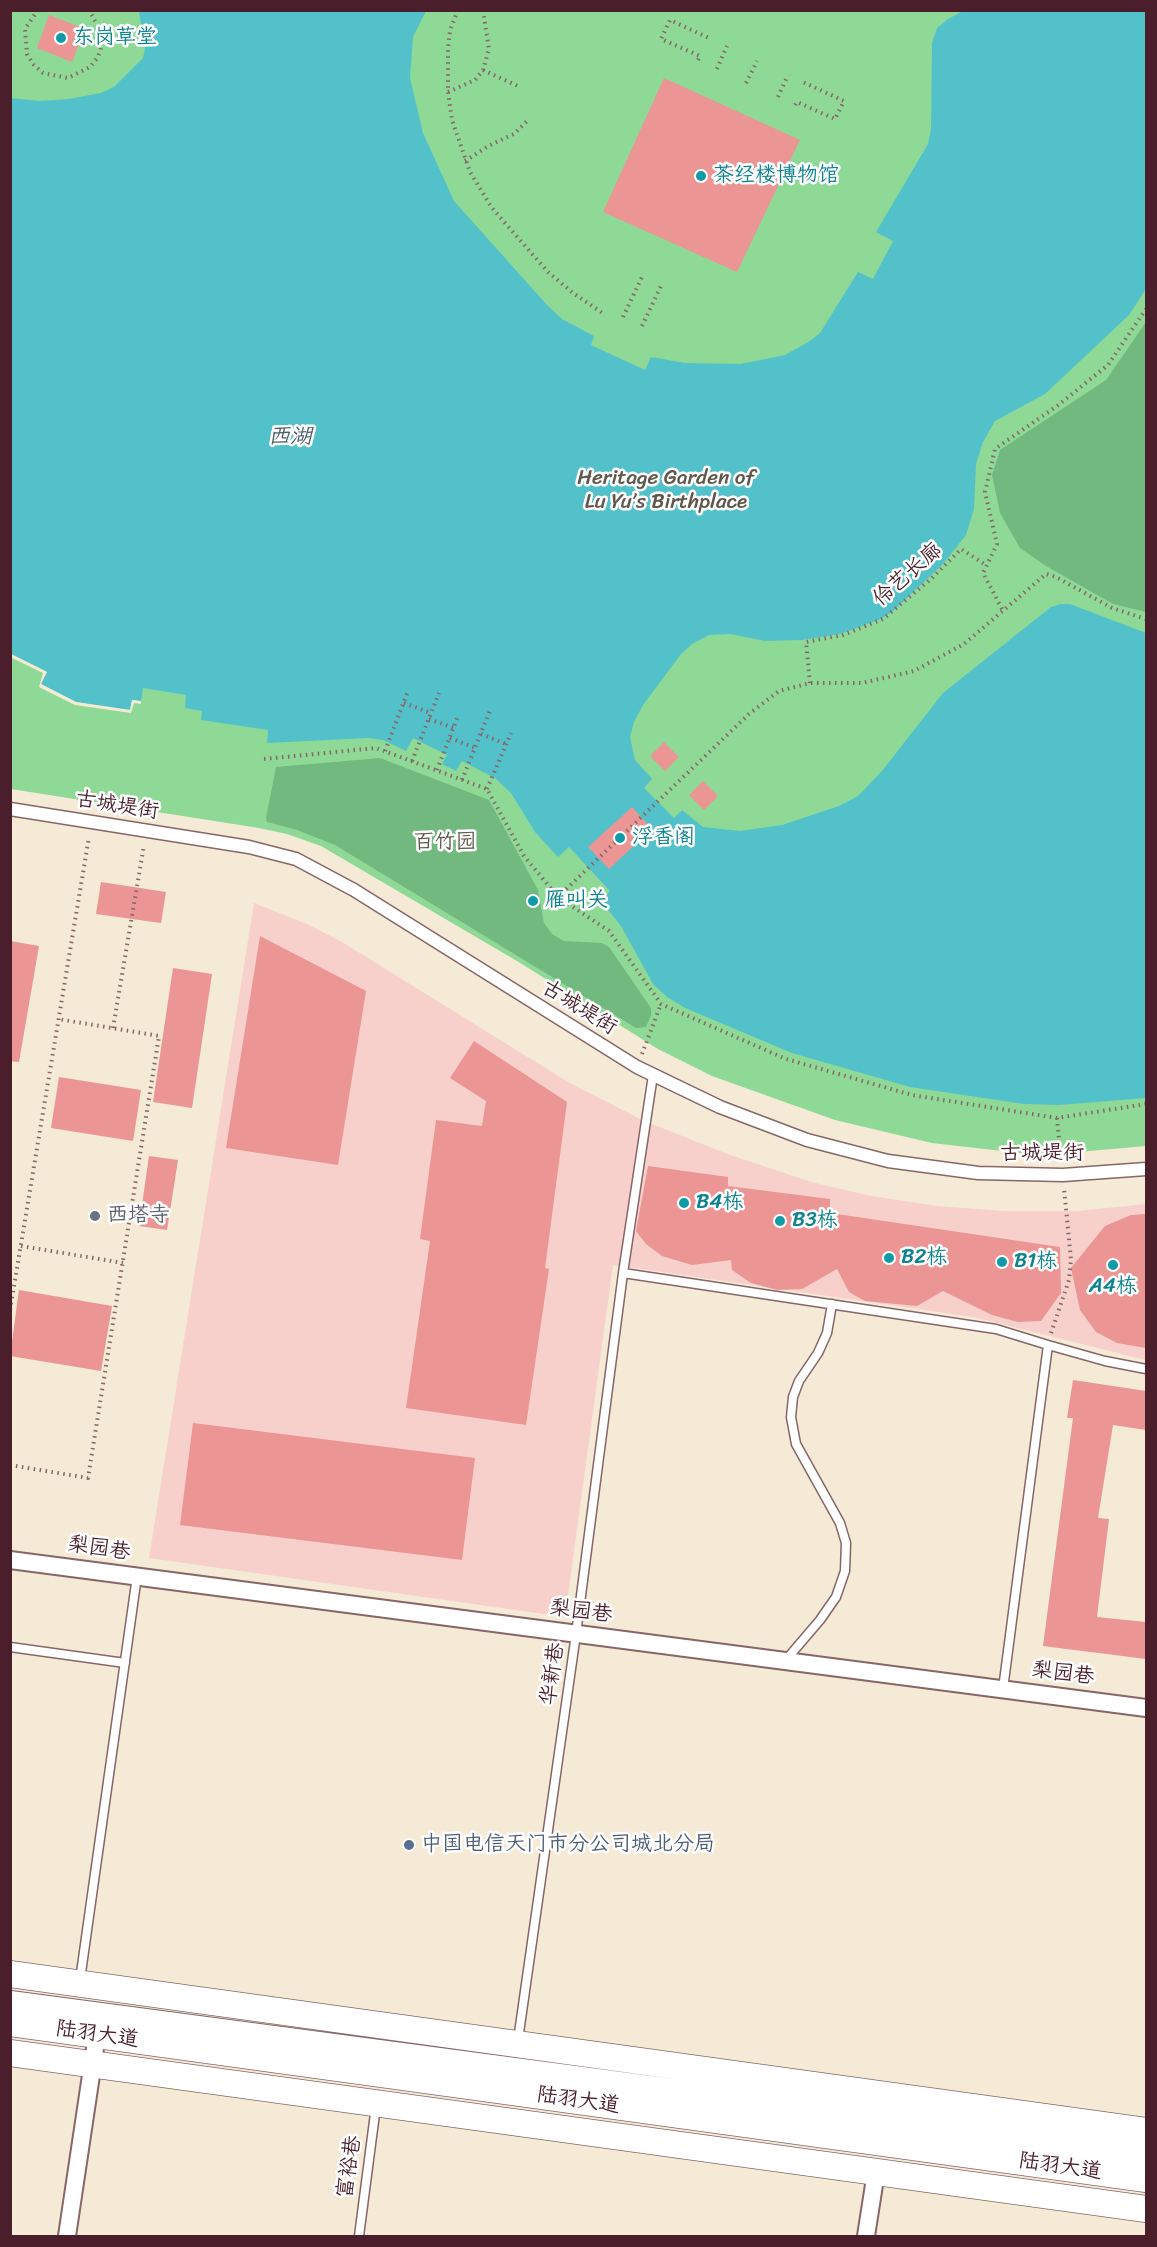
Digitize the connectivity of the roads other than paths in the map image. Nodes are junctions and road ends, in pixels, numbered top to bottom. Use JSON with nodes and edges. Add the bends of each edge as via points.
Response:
{"nodes":[{"id":1,"x":10,"y":809,"type":"edge"},
{"id":2,"x":654,"y":1075,"type":"junction"},
{"id":3,"x":1146,"y":1169,"type":"edge"},
{"id":4,"x":623,"y":1273,"type":"junction"},
{"id":5,"x":832,"y":1304,"type":"junction"},
{"id":6,"x":1048,"y":1345,"type":"junction"},
{"id":7,"x":1146,"y":1369,"type":"edge"},
{"id":8,"x":10,"y":1560,"type":"edge"},
{"id":9,"x":137,"y":1576,"type":"junction"},
{"id":10,"x":576,"y":1634,"type":"junction"},
{"id":11,"x":10,"y":1647,"type":"edge"},
{"id":12,"x":784,"y":1661,"type":"junction"},
{"id":13,"x":125,"y":1663,"type":"junction"},
{"id":14,"x":1003,"y":1689,"type":"junction"},
{"id":15,"x":1146,"y":1708,"type":"edge"},
{"id":16,"x":10,"y":1974,"type":"edge"},
{"id":17,"x":79,"y":1983,"type":"junction"},
{"id":18,"x":10,"y":2004,"type":"edge"},
{"id":19,"x":10,"y":2023,"type":"edge"},
{"id":20,"x":97,"y":2035,"type":"junction"},
{"id":21,"x":518,"y":2044,"type":"junction"},
{"id":22,"x":10,"y":2053,"type":"edge"},
{"id":23,"x":93,"y":2064,"type":"junction"},
{"id":24,"x":376,"y":2103,"type":"junction"},
{"id":25,"x":1146,"y":2130,"type":"edge"},
{"id":26,"x":1146,"y":2155,"type":"edge"},
{"id":27,"x":876,"y":2172,"type":"junction"},
{"id":28,"x":1146,"y":2179,"type":"edge"},
{"id":29,"x":1146,"y":2209,"type":"edge"},
{"id":30,"x":67,"y":2236,"type":"edge"},
{"id":31,"x":359,"y":2236,"type":"edge"},
{"id":32,"x":866,"y":2236,"type":"edge"}],
"edges":[{"from":1,"to":2,"type":"street","name":"古城堤街","via":[[296,859]]},
{"from":2,"to":3,"type":"street","name":"古城堤街","via":[[766,1126],[849,1152],[933,1168],[1012,1175]]},
{"from":2,"to":4,"type":"lane","name":"华新巷"},
{"from":4,"to":5,"type":"lane"},
{"from":4,"to":10,"type":"lane","name":"华新巷"},
{"from":5,"to":6,"type":"lane","via":[[996,1329]]},
{"from":5,"to":12,"type":"lane","via":[[827,1333],[799,1381],[791,1417],[796,1444],[840,1523],[846,1543],[845,1571],[836,1597]]},
{"from":6,"to":7,"type":"lane"},
{"from":6,"to":14,"type":"lane"},
{"from":8,"to":9,"type":"street","name":"梨园巷"},
{"from":9,"to":10,"type":"street","name":"梨园巷"},
{"from":9,"to":13,"type":"lane"},
{"from":10,"to":12,"type":"street","name":"梨园巷"},
{"from":10,"to":21,"type":"lane","name":"华新巷"},
{"from":11,"to":13,"type":"lane"},
{"from":12,"to":14,"type":"street","name":"梨园巷"},
{"from":13,"to":17,"type":"lane"},
{"from":14,"to":15,"type":"street","name":"梨园巷"},
{"from":16,"to":17,"type":"main road"},
{"from":17,"to":21,"type":"main road"},
{"from":18,"to":26,"type":"main road","name":"陆羽大道"},
{"from":19,"to":20,"type":"main road","name":"陆羽大道"},
{"from":20,"to":23,"type":"street"},
{"from":20,"to":28,"type":"main road","name":"陆羽大道"},
{"from":21,"to":25,"type":"main road"},
{"from":22,"to":23,"type":"main road"},
{"from":23,"to":24,"type":"main road"},
{"from":23,"to":30,"type":"street"},
{"from":24,"to":27,"type":"main road"},
{"from":24,"to":31,"type":"lane","name":"富裕巷"},
{"from":27,"to":29,"type":"main road"},
{"from":27,"to":32,"type":"street"}]}
